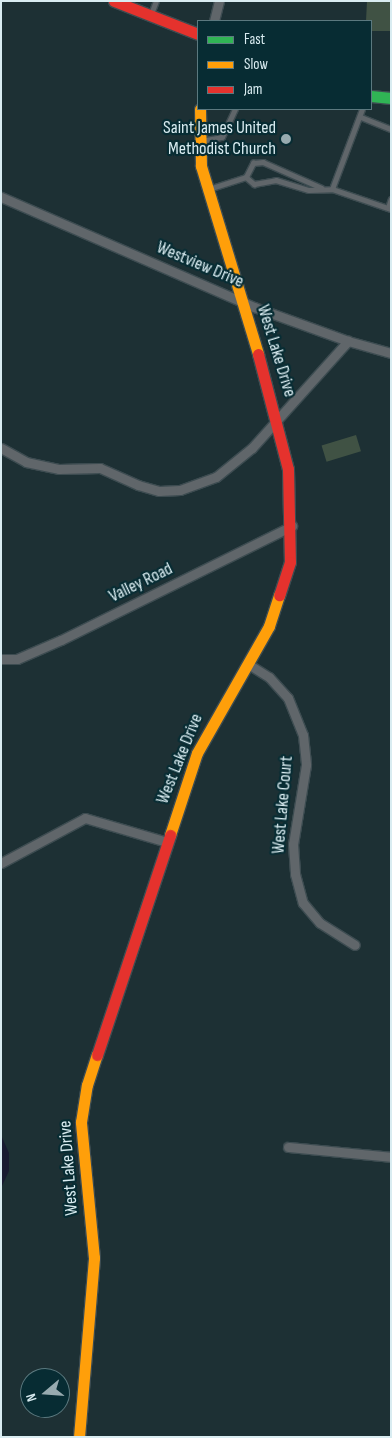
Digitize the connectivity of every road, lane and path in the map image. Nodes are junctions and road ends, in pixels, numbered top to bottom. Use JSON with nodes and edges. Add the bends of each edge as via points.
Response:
{"nodes":[{"id":1,"x":114,"y":1,"type":"edge"},
{"id":2,"x":156,"y":1,"type":"edge"},
{"id":3,"x":219,"y":1,"type":"edge"},
{"id":4,"x":150,"y":16,"type":"junction"},
{"id":5,"x":214,"y":20,"type":"edge"},
{"id":6,"x":197,"y":34,"type":"edge"},
{"id":7,"x":372,"y":96,"type":"edge"},
{"id":8,"x":391,"y":98,"type":"edge"},
{"id":9,"x":200,"y":110,"type":"edge"},
{"id":10,"x":235,"y":110,"type":"edge"},
{"id":11,"x":362,"y":110,"type":"edge"},
{"id":12,"x":361,"y":117,"type":"junction"},
{"id":13,"x":389,"y":129,"type":"edge"},
{"id":14,"x":200,"y":141,"type":"junction"},
{"id":15,"x":246,"y":177,"type":"junction"},
{"id":16,"x":322,"y":188,"type":"junction"},
{"id":17,"x":332,"y":189,"type":"junction"},
{"id":18,"x":207,"y":190,"type":"junction"},
{"id":19,"x":1,"y":197,"type":"edge"},
{"id":20,"x":391,"y":199,"type":"edge"},
{"id":21,"x":389,"y":208,"type":"edge"},
{"id":22,"x":241,"y":300,"type":"junction"},
{"id":23,"x":348,"y":341,"type":"junction"},
{"id":24,"x":391,"y":353,"type":"edge"},
{"id":25,"x":278,"y":420,"type":"junction"},
{"id":26,"x":1,"y":448,"type":"edge"},
{"id":27,"x":292,"y":526,"type":"junction"},
{"id":28,"x":1,"y":659,"type":"edge"},
{"id":29,"x":248,"y":664,"type":"junction"},
{"id":30,"x":167,"y":842,"type":"junction"},
{"id":31,"x":1,"y":863,"type":"edge"},
{"id":32,"x":355,"y":945,"type":"dead end"},
{"id":33,"x":288,"y":1147,"type":"dead end"},
{"id":34,"x":391,"y":1157,"type":"edge"},
{"id":35,"x":80,"y":1437,"type":"edge"}],
"edges":[{"from":1,"to":4,"type":"main road"},
{"from":2,"to":4,"type":"lane"},
{"from":3,"to":5,"type":"street"},
{"from":4,"to":6,"type":"main road"},
{"from":7,"to":8,"type":"main road"},
{"from":9,"to":14,"type":"main road","name":"West Lake Drive"},
{"from":10,"to":14,"type":"lane","via":[[222,137]]},
{"from":11,"to":12,"type":"lane"},
{"from":12,"to":13,"type":"lane"},
{"from":12,"to":17,"type":"lane"},
{"from":14,"to":18,"type":"main road","name":"West Lake Drive"},
{"from":15,"to":16,"type":"lane","via":[[254,184],[276,180],[309,190]]},
{"from":15,"to":16,"type":"lane","via":[[253,163],[263,162]]},
{"from":15,"to":18,"type":"lane"},
{"from":16,"to":17,"type":"lane"},
{"from":17,"to":21,"type":"lane"},
{"from":18,"to":22,"type":"main road","name":"West Lake Drive"},
{"from":19,"to":22,"type":"street","name":"Westview Drive"},
{"from":20,"to":21,"type":"lane"},
{"from":22,"to":23,"type":"street","name":"Westview Drive"},
{"from":22,"to":25,"type":"main road","name":"West Lake Drive"},
{"from":23,"to":24,"type":"street","name":"Westview Drive"},
{"from":23,"to":25,"type":"street"},
{"from":25,"to":26,"type":"street","via":[[252,448],[216,477],[180,490],[159,491],[100,468],[59,469],[26,462]]},
{"from":25,"to":27,"type":"main road","name":"West Lake Drive","via":[[288,469]]},
{"from":27,"to":28,"type":"street","name":"Valley Road","via":[[61,640],[17,659]]},
{"from":27,"to":29,"type":"main road","name":"West Lake Drive","via":[[290,562],[281,596]]},
{"from":29,"to":30,"type":"main road","name":"West Lake Drive","via":[[220,707],[198,753]]},
{"from":29,"to":32,"type":"street","name":"West Lake Court","via":[[269,678],[288,698],[303,735],[306,766],[293,844],[295,874],[303,903],[320,923]]},
{"from":30,"to":31,"type":"street","via":[[85,818]]},
{"from":30,"to":35,"type":"main road","name":"West Lake Drive","via":[[87,1085],[81,1122],[94,1258]]},
{"from":33,"to":34,"type":"street"}]}
